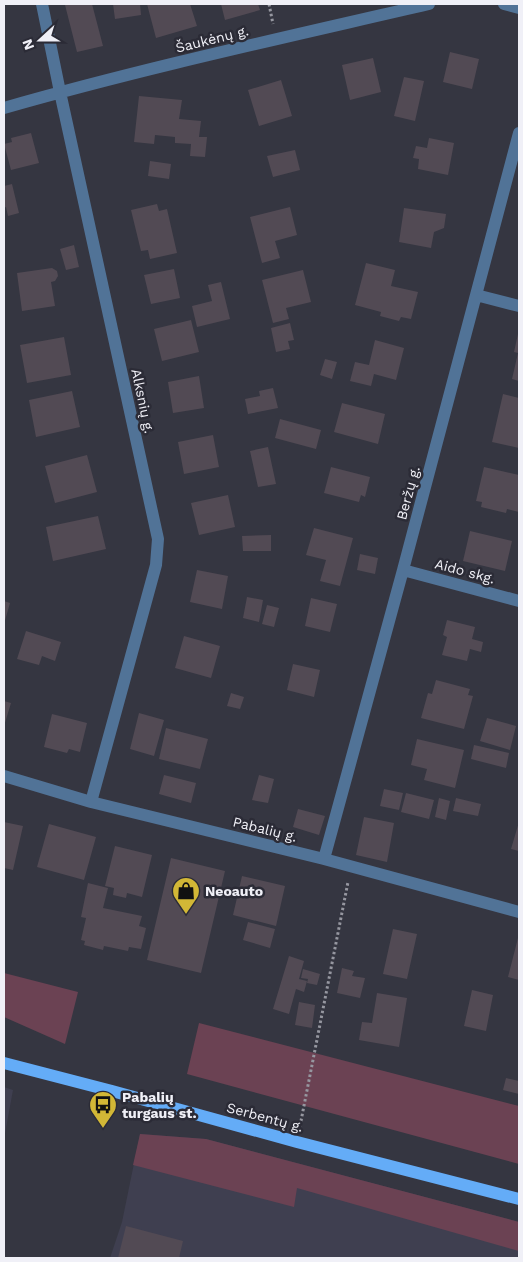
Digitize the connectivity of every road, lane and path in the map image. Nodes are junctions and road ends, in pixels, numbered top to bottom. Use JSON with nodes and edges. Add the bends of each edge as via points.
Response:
{"nodes":[{"id":1,"x":42,"y":4,"type":"edge"},
{"id":2,"x":429,"y":4,"type":"edge"},
{"id":3,"x":504,"y":4,"type":"edge"},
{"id":4,"x":519,"y":8,"type":"edge"},
{"id":5,"x":60,"y":92,"type":"junction"},
{"id":6,"x":4,"y":108,"type":"edge"},
{"id":7,"x":519,"y":133,"type":"edge"},
{"id":8,"x":476,"y":295,"type":"junction"},
{"id":9,"x":519,"y":306,"type":"edge"},
{"id":10,"x":404,"y":570,"type":"junction"},
{"id":11,"x":519,"y":601,"type":"edge"},
{"id":12,"x":4,"y":776,"type":"edge"},
{"id":13,"x":91,"y":802,"type":"junction"},
{"id":14,"x":324,"y":859,"type":"junction"},
{"id":15,"x":351,"y":867,"type":"junction"},
{"id":16,"x":519,"y":912,"type":"edge"},
{"id":17,"x":4,"y":1063,"type":"edge"},
{"id":18,"x":296,"y":1142,"type":"junction"},
{"id":19,"x":519,"y":1199,"type":"edge"}],
"edges":[{"from":1,"to":5,"type":"street","name":"Alksnių g."},
{"from":2,"to":5,"type":"street","name":"Šaukėnų g."},
{"from":3,"to":4,"type":"street"},
{"from":5,"to":6,"type":"street","name":"Šaukėnų g."},
{"from":5,"to":13,"type":"street","name":"Alksnių g.","via":[[158,539],[156,565]]},
{"from":7,"to":8,"type":"street","name":"Beržų g."},
{"from":8,"to":9,"type":"street"},
{"from":8,"to":10,"type":"street","name":"Beržų g."},
{"from":10,"to":11,"type":"street","name":"Aido skg."},
{"from":10,"to":14,"type":"street","name":"Beržų g."},
{"from":12,"to":13,"type":"street","name":"Pabalių g."},
{"from":13,"to":14,"type":"street","name":"Pabalių g."},
{"from":14,"to":15,"type":"street","name":"Pabalių g."},
{"from":15,"to":16,"type":"street","name":"Pabalių g."},
{"from":15,"to":18,"type":"path"},
{"from":17,"to":18,"type":"main road","name":"Serbentų g."},
{"from":18,"to":19,"type":"main road","name":"Serbentų g."}]}
